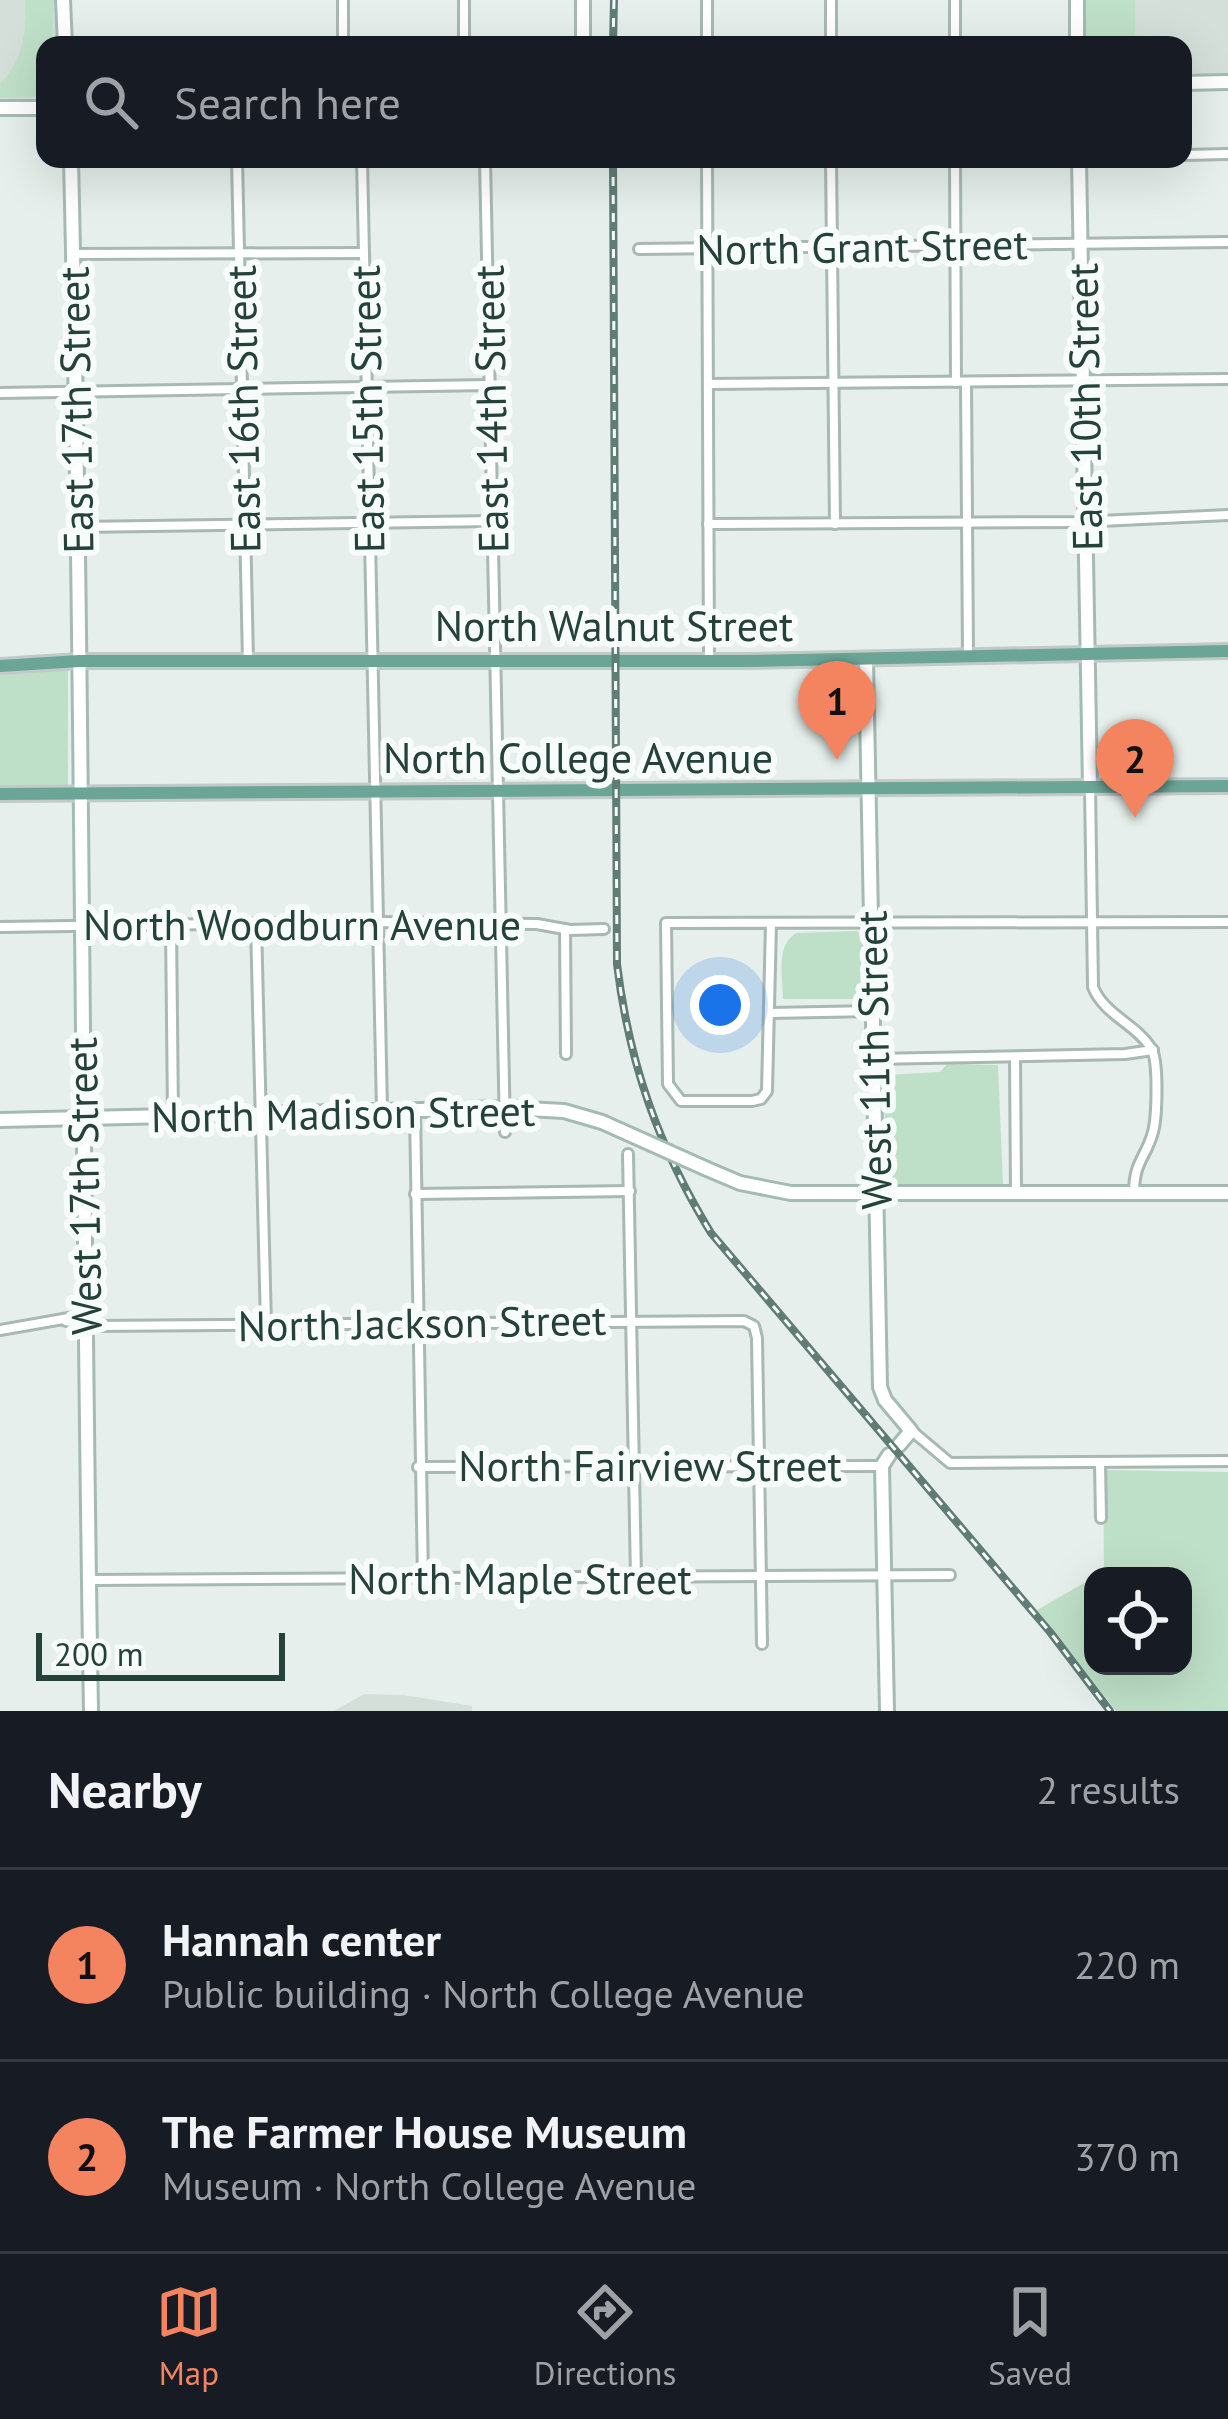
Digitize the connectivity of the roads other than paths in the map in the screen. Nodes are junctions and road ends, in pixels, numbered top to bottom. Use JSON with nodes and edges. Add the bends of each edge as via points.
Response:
{"nodes":[{"id":1,"x":63,"y":0,"type":"edge"},
{"id":2,"x":343,"y":0,"type":"edge"},
{"id":3,"x":464,"y":0,"type":"edge"},
{"id":4,"x":583,"y":0,"type":"edge"},
{"id":5,"x":706,"y":0,"type":"edge"},
{"id":6,"x":831,"y":0,"type":"edge"},
{"id":7,"x":955,"y":0,"type":"edge"},
{"id":8,"x":1077,"y":0,"type":"edge"},
{"id":9,"x":65,"y":36,"type":"edge"},
{"id":10,"x":344,"y":36,"type":"edge"},
{"id":11,"x":464,"y":36,"type":"edge"},
{"id":12,"x":583,"y":36,"type":"edge"},
{"id":13,"x":707,"y":36,"type":"edge"},
{"id":14,"x":831,"y":36,"type":"edge"},
{"id":15,"x":955,"y":36,"type":"edge"},
{"id":16,"x":1077,"y":36,"type":"edge"},
{"id":17,"x":1228,"y":82,"type":"edge"},
{"id":18,"x":1192,"y":83,"type":"edge"},
{"id":19,"x":36,"y":108,"type":"edge"},
{"id":20,"x":0,"y":109,"type":"edge"},
{"id":21,"x":1192,"y":154,"type":"edge"},
{"id":22,"x":1228,"y":154,"type":"edge"},
{"id":23,"x":71,"y":168,"type":"edge"},
{"id":24,"x":237,"y":168,"type":"edge"},
{"id":25,"x":362,"y":168,"type":"edge"},
{"id":26,"x":485,"y":168,"type":"edge"},
{"id":27,"x":707,"y":168,"type":"edge"},
{"id":28,"x":831,"y":168,"type":"edge"},
{"id":29,"x":955,"y":168,"type":"edge"},
{"id":30,"x":1079,"y":168,"type":"edge"},
{"id":31,"x":1228,"y":242,"type":"edge"},
{"id":32,"x":1081,"y":244,"type":"junction"},
{"id":33,"x":956,"y":247,"type":"junction"},
{"id":34,"x":831,"y":248,"type":"junction"},
{"id":35,"x":639,"y":249,"type":"dead end"},
{"id":36,"x":707,"y":249,"type":"junction"},
{"id":37,"x":240,"y":252,"type":"junction"},
{"id":38,"x":364,"y":253,"type":"junction"},
{"id":39,"x":73,"y":254,"type":"junction"},
{"id":40,"x":1228,"y":379,"type":"edge"},
{"id":41,"x":1082,"y":380,"type":"junction"},
{"id":42,"x":961,"y":382,"type":"junction"},
{"id":43,"x":833,"y":383,"type":"junction"},
{"id":44,"x":708,"y":384,"type":"junction"},
{"id":45,"x":491,"y":386,"type":"junction"},
{"id":46,"x":367,"y":387,"type":"junction"},
{"id":47,"x":243,"y":390,"type":"junction"},
{"id":48,"x":76,"y":392,"type":"junction"},
{"id":49,"x":0,"y":393,"type":"edge"},
{"id":50,"x":1228,"y":515,"type":"edge"},
{"id":51,"x":495,"y":521,"type":"junction"},
{"id":52,"x":1088,"y":521,"type":"junction"},
{"id":53,"x":370,"y":523,"type":"junction"},
{"id":54,"x":967,"y":523,"type":"junction"},
{"id":55,"x":708,"y":524,"type":"junction"},
{"id":56,"x":836,"y":524,"type":"junction"},
{"id":57,"x":245,"y":525,"type":"junction"},
{"id":58,"x":80,"y":527,"type":"junction"},
{"id":59,"x":1228,"y":651,"type":"edge"},
{"id":60,"x":1089,"y":656,"type":"junction"},
{"id":61,"x":968,"y":657,"type":"junction"},
{"id":62,"x":373,"y":659,"type":"junction"},
{"id":63,"x":496,"y":659,"type":"junction"},
{"id":64,"x":866,"y":659,"type":"junction"},
{"id":65,"x":248,"y":660,"type":"junction"},
{"id":66,"x":80,"y":661,"type":"junction"},
{"id":67,"x":709,"y":661,"type":"junction"},
{"id":68,"x":0,"y":666,"type":"edge"},
{"id":69,"x":1228,"y":786,"type":"edge"},
{"id":70,"x":1090,"y":787,"type":"junction"},
{"id":71,"x":868,"y":789,"type":"junction"},
{"id":72,"x":499,"y":790,"type":"junction"},
{"id":73,"x":376,"y":791,"type":"junction"},
{"id":74,"x":0,"y":794,"type":"edge"},
{"id":75,"x":80,"y":794,"type":"junction"},
{"id":76,"x":376,"y":922,"type":"junction"},
{"id":77,"x":1092,"y":922,"type":"junction"},
{"id":78,"x":1228,"y":922,"type":"edge"},
{"id":79,"x":500,"y":923,"type":"junction"},
{"id":80,"x":771,"y":923,"type":"junction"},
{"id":81,"x":872,"y":923,"type":"junction"},
{"id":82,"x":256,"y":924,"type":"junction"},
{"id":83,"x":171,"y":925,"type":"junction"},
{"id":84,"x":80,"y":926,"type":"junction"},
{"id":85,"x":0,"y":927,"type":"edge"},
{"id":86,"x":565,"y":928,"type":"junction"},
{"id":87,"x":604,"y":929,"type":"dead end"},
{"id":88,"x":874,"y":1011,"type":"junction"},
{"id":89,"x":770,"y":1013,"type":"junction"},
{"id":90,"x":1153,"y":1050,"type":"junction"},
{"id":91,"x":566,"y":1054,"type":"dead end"},
{"id":92,"x":1015,"y":1057,"type":"junction"},
{"id":93,"x":874,"y":1059,"type":"junction"},
{"id":94,"x":506,"y":1108,"type":"junction"},
{"id":95,"x":415,"y":1111,"type":"junction"},
{"id":96,"x":382,"y":1112,"type":"junction"},
{"id":97,"x":260,"y":1114,"type":"junction"},
{"id":98,"x":172,"y":1117,"type":"junction"},
{"id":99,"x":83,"y":1119,"type":"junction"},
{"id":100,"x":0,"y":1120,"type":"edge"},
{"id":101,"x":505,"y":1132,"type":"dead end"},
{"id":102,"x":628,"y":1154,"type":"dead end"},
{"id":103,"x":629,"y":1191,"type":"junction"},
{"id":104,"x":1228,"y":1193,"type":"edge"},
{"id":105,"x":415,"y":1194,"type":"junction"},
{"id":106,"x":877,"y":1194,"type":"junction"},
{"id":107,"x":1134,"y":1195,"type":"junction"},
{"id":108,"x":1016,"y":1196,"type":"junction"},
{"id":109,"x":88,"y":1320,"type":"junction"},
{"id":110,"x":633,"y":1321,"type":"junction"},
{"id":111,"x":418,"y":1322,"type":"junction"},
{"id":112,"x":266,"y":1325,"type":"junction"},
{"id":113,"x":0,"y":1330,"type":"edge"},
{"id":114,"x":911,"y":1431,"type":"junction"},
{"id":115,"x":890,"y":1455,"type":"junction"},
{"id":116,"x":1228,"y":1461,"type":"edge"},
{"id":117,"x":1100,"y":1462,"type":"junction"},
{"id":118,"x":634,"y":1464,"type":"junction"},
{"id":119,"x":760,"y":1464,"type":"junction"},
{"id":120,"x":418,"y":1467,"type":"junction"},
{"id":121,"x":1101,"y":1518,"type":"dead end"},
{"id":122,"x":950,"y":1575,"type":"dead end"},
{"id":123,"x":761,"y":1577,"type":"junction"},
{"id":124,"x":884,"y":1577,"type":"junction"},
{"id":125,"x":636,"y":1578,"type":"junction"},
{"id":126,"x":90,"y":1580,"type":"junction"},
{"id":127,"x":423,"y":1580,"type":"junction"},
{"id":128,"x":762,"y":1644,"type":"dead end"},
{"id":129,"x":91,"y":1711,"type":"edge"},
{"id":130,"x":887,"y":1711,"type":"edge"}],
"edges":[{"from":1,"to":9,"type":"street"},
{"from":2,"to":10,"type":"street"},
{"from":3,"to":11,"type":"street"},
{"from":4,"to":12,"type":"street"},
{"from":5,"to":13,"type":"street"},
{"from":6,"to":14,"type":"street"},
{"from":7,"to":15,"type":"street"},
{"from":8,"to":16,"type":"street"},
{"from":17,"to":18,"type":"street"},
{"from":19,"to":20,"type":"street"},
{"from":21,"to":22,"type":"street"},
{"from":23,"to":39,"type":"street","name":"East 17th Street"},
{"from":24,"to":37,"type":"street","name":"East 16th Street"},
{"from":25,"to":38,"type":"street","name":"East 15th Street"},
{"from":26,"to":45,"type":"street","name":"East 14th Street"},
{"from":27,"to":36,"type":"street"},
{"from":28,"to":34,"type":"street"},
{"from":29,"to":33,"type":"street"},
{"from":30,"to":32,"type":"street","name":"East 10th Street"},
{"from":31,"to":32,"type":"street","name":"North Grant Street"},
{"from":32,"to":33,"type":"street","name":"North Grant Street"},
{"from":32,"to":41,"type":"street","name":"East 10th Street"},
{"from":33,"to":34,"type":"street","name":"North Grant Street"},
{"from":33,"to":42,"type":"street"},
{"from":34,"to":36,"type":"street","name":"North Grant Street"},
{"from":34,"to":43,"type":"street"},
{"from":35,"to":36,"type":"street","name":"North Grant Street"},
{"from":36,"to":44,"type":"street"},
{"from":37,"to":38,"type":"street"},
{"from":37,"to":39,"type":"street"},
{"from":37,"to":47,"type":"street","name":"East 16th Street"},
{"from":38,"to":46,"type":"street","name":"East 15th Street"},
{"from":39,"to":48,"type":"street","name":"East 17th Street"},
{"from":40,"to":41,"type":"street"},
{"from":41,"to":42,"type":"street"},
{"from":41,"to":52,"type":"street","name":"East 10th Street"},
{"from":42,"to":43,"type":"street"},
{"from":42,"to":54,"type":"street"},
{"from":43,"to":44,"type":"street"},
{"from":43,"to":56,"type":"street"},
{"from":44,"to":55,"type":"street"},
{"from":45,"to":46,"type":"street"},
{"from":45,"to":51,"type":"street","name":"East 14th Street"},
{"from":46,"to":47,"type":"street"},
{"from":46,"to":53,"type":"street","name":"East 15th Street"},
{"from":47,"to":48,"type":"street"},
{"from":47,"to":57,"type":"street","name":"East 16th Street"},
{"from":48,"to":49,"type":"street"},
{"from":48,"to":58,"type":"street","name":"East 17th Street"},
{"from":50,"to":52,"type":"street"},
{"from":51,"to":53,"type":"street"},
{"from":51,"to":63,"type":"street","name":"East 14th Street"},
{"from":52,"to":54,"type":"street"},
{"from":52,"to":60,"type":"street","name":"East 10th Street"},
{"from":53,"to":57,"type":"street"},
{"from":53,"to":62,"type":"street","name":"East 15th Street"},
{"from":54,"to":56,"type":"street"},
{"from":54,"to":61,"type":"street"},
{"from":55,"to":56,"type":"street"},
{"from":55,"to":67,"type":"street"},
{"from":57,"to":58,"type":"street"},
{"from":57,"to":65,"type":"street","name":"East 16th Street"},
{"from":58,"to":66,"type":"street","name":"East 17th Street"},
{"from":59,"to":60,"type":"main road","name":"North Walnut Street"},
{"from":60,"to":61,"type":"main road","name":"North Walnut Street"},
{"from":60,"to":70,"type":"street","name":"East 10th Street"},
{"from":61,"to":64,"type":"main road","name":"North Walnut Street"},
{"from":62,"to":63,"type":"main road","name":"North Walnut Street"},
{"from":62,"to":65,"type":"main road","name":"North Walnut Street"},
{"from":62,"to":73,"type":"street","name":"East 15th Street"},
{"from":63,"to":67,"type":"main road","name":"North Walnut Street"},
{"from":63,"to":72,"type":"street","name":"East 14th Street"},
{"from":64,"to":67,"type":"main road","name":"North Walnut Street"},
{"from":64,"to":71,"type":"street","name":"West 11th Street"},
{"from":65,"to":66,"type":"main road","name":"North Walnut Street"},
{"from":66,"to":68,"type":"main road","name":"North Walnut Street"},
{"from":66,"to":75,"type":"street","name":"West 17th Street"},
{"from":69,"to":70,"type":"main road","name":"North College Avenue"},
{"from":70,"to":71,"type":"main road","name":"North College Avenue"},
{"from":70,"to":77,"type":"street"},
{"from":71,"to":72,"type":"main road","name":"North College Avenue"},
{"from":71,"to":81,"type":"street","name":"West 11th Street"},
{"from":72,"to":73,"type":"main road","name":"North College Avenue"},
{"from":72,"to":79,"type":"street","name":"East 14th Street"},
{"from":73,"to":75,"type":"main road","name":"North College Avenue"},
{"from":73,"to":76,"type":"street","name":"East 15th Street"},
{"from":74,"to":75,"type":"main road","name":"North College Avenue"},
{"from":75,"to":84,"type":"street","name":"West 17th Street"},
{"from":76,"to":79,"type":"street","name":"North Woodburn Avenue"},
{"from":76,"to":82,"type":"street","name":"North Woodburn Avenue"},
{"from":76,"to":96,"type":"street","name":"East 15th Street"},
{"from":77,"to":78,"type":"street"},
{"from":77,"to":81,"type":"street"},
{"from":77,"to":90,"type":"street","via":[[1095,993]]},
{"from":79,"to":86,"type":"street","name":"North Woodburn Avenue"},
{"from":79,"to":94,"type":"street","name":"East 14th Street"},
{"from":80,"to":81,"type":"street"},
{"from":80,"to":89,"type":"street"},
{"from":80,"to":89,"type":"street","via":[[666,923],[674,1096],[760,1099],[770,1080]]},
{"from":81,"to":88,"type":"street","name":"West 11th Street"},
{"from":82,"to":83,"type":"street","name":"North Woodburn Avenue"},
{"from":82,"to":97,"type":"street"},
{"from":83,"to":84,"type":"street","name":"North Woodburn Avenue"},
{"from":83,"to":98,"type":"street"},
{"from":84,"to":85,"type":"street","name":"North Woodburn Avenue"},
{"from":84,"to":99,"type":"street","name":"West 17th Street"},
{"from":86,"to":87,"type":"street","name":"North Woodburn Avenue"},
{"from":86,"to":91,"type":"street"},
{"from":88,"to":89,"type":"street"},
{"from":88,"to":93,"type":"street","name":"West 11th Street"},
{"from":90,"to":92,"type":"street"},
{"from":90,"to":107,"type":"street","via":[[1153,1132],[1134,1170]]},
{"from":92,"to":93,"type":"street"},
{"from":92,"to":108,"type":"street"},
{"from":93,"to":106,"type":"street","name":"West 11th Street"},
{"from":94,"to":95,"type":"street","name":"North Madison Street"},
{"from":94,"to":101,"type":"street","name":"East 14th Street"},
{"from":94,"to":106,"type":"street","name":"North Madison Street","bridge":true,"via":[[602,1122],[765,1190]]},
{"from":95,"to":96,"type":"street","name":"North Madison Street"},
{"from":95,"to":105,"type":"street"},
{"from":96,"to":97,"type":"street","name":"North Madison Street"},
{"from":97,"to":98,"type":"street","name":"North Madison Street"},
{"from":97,"to":112,"type":"street"},
{"from":98,"to":99,"type":"street","name":"North Madison Street"},
{"from":99,"to":100,"type":"street","name":"North Madison Street"},
{"from":99,"to":109,"type":"street","name":"West 17th Street"},
{"from":102,"to":103,"type":"street"},
{"from":103,"to":105,"type":"street"},
{"from":103,"to":110,"type":"street"},
{"from":104,"to":107,"type":"street","name":"North Madison Street"},
{"from":105,"to":111,"type":"street"},
{"from":106,"to":108,"type":"street","name":"North Madison Street"},
{"from":106,"to":114,"type":"street","name":"West 11th Street","via":[[881,1392]]},
{"from":107,"to":108,"type":"street","name":"North Madison Street"},
{"from":109,"to":112,"type":"street","name":"North Jackson Street"},
{"from":109,"to":113,"type":"street","name":"North Jackson Street"},
{"from":109,"to":126,"type":"street","name":"West 17th Street"},
{"from":110,"to":111,"type":"street","name":"North Jackson Street"},
{"from":110,"to":118,"type":"street"},
{"from":110,"to":119,"type":"street","name":"North Jackson Street","via":[[754,1326]]},
{"from":111,"to":112,"type":"street","name":"North Jackson Street"},
{"from":111,"to":120,"type":"street"},
{"from":114,"to":115,"type":"street"},
{"from":114,"to":117,"type":"street","via":[[950,1463]]},
{"from":115,"to":119,"type":"street","name":"North Fairview Street"},
{"from":115,"to":124,"type":"street"},
{"from":116,"to":117,"type":"street"},
{"from":117,"to":121,"type":"street"},
{"from":118,"to":119,"type":"street","name":"North Fairview Street"},
{"from":118,"to":120,"type":"street","name":"North Fairview Street"},
{"from":118,"to":125,"type":"street"},
{"from":119,"to":123,"type":"street"},
{"from":120,"to":127,"type":"street"},
{"from":122,"to":124,"type":"street","name":"North Maple Street"},
{"from":123,"to":124,"type":"street","name":"North Maple Street"},
{"from":123,"to":125,"type":"street","name":"North Maple Street"},
{"from":123,"to":128,"type":"street"},
{"from":124,"to":130,"type":"street"},
{"from":125,"to":127,"type":"street","name":"North Maple Street"},
{"from":126,"to":127,"type":"street","name":"North Maple Street"},
{"from":126,"to":129,"type":"street","name":"West 17th Street"}]}
